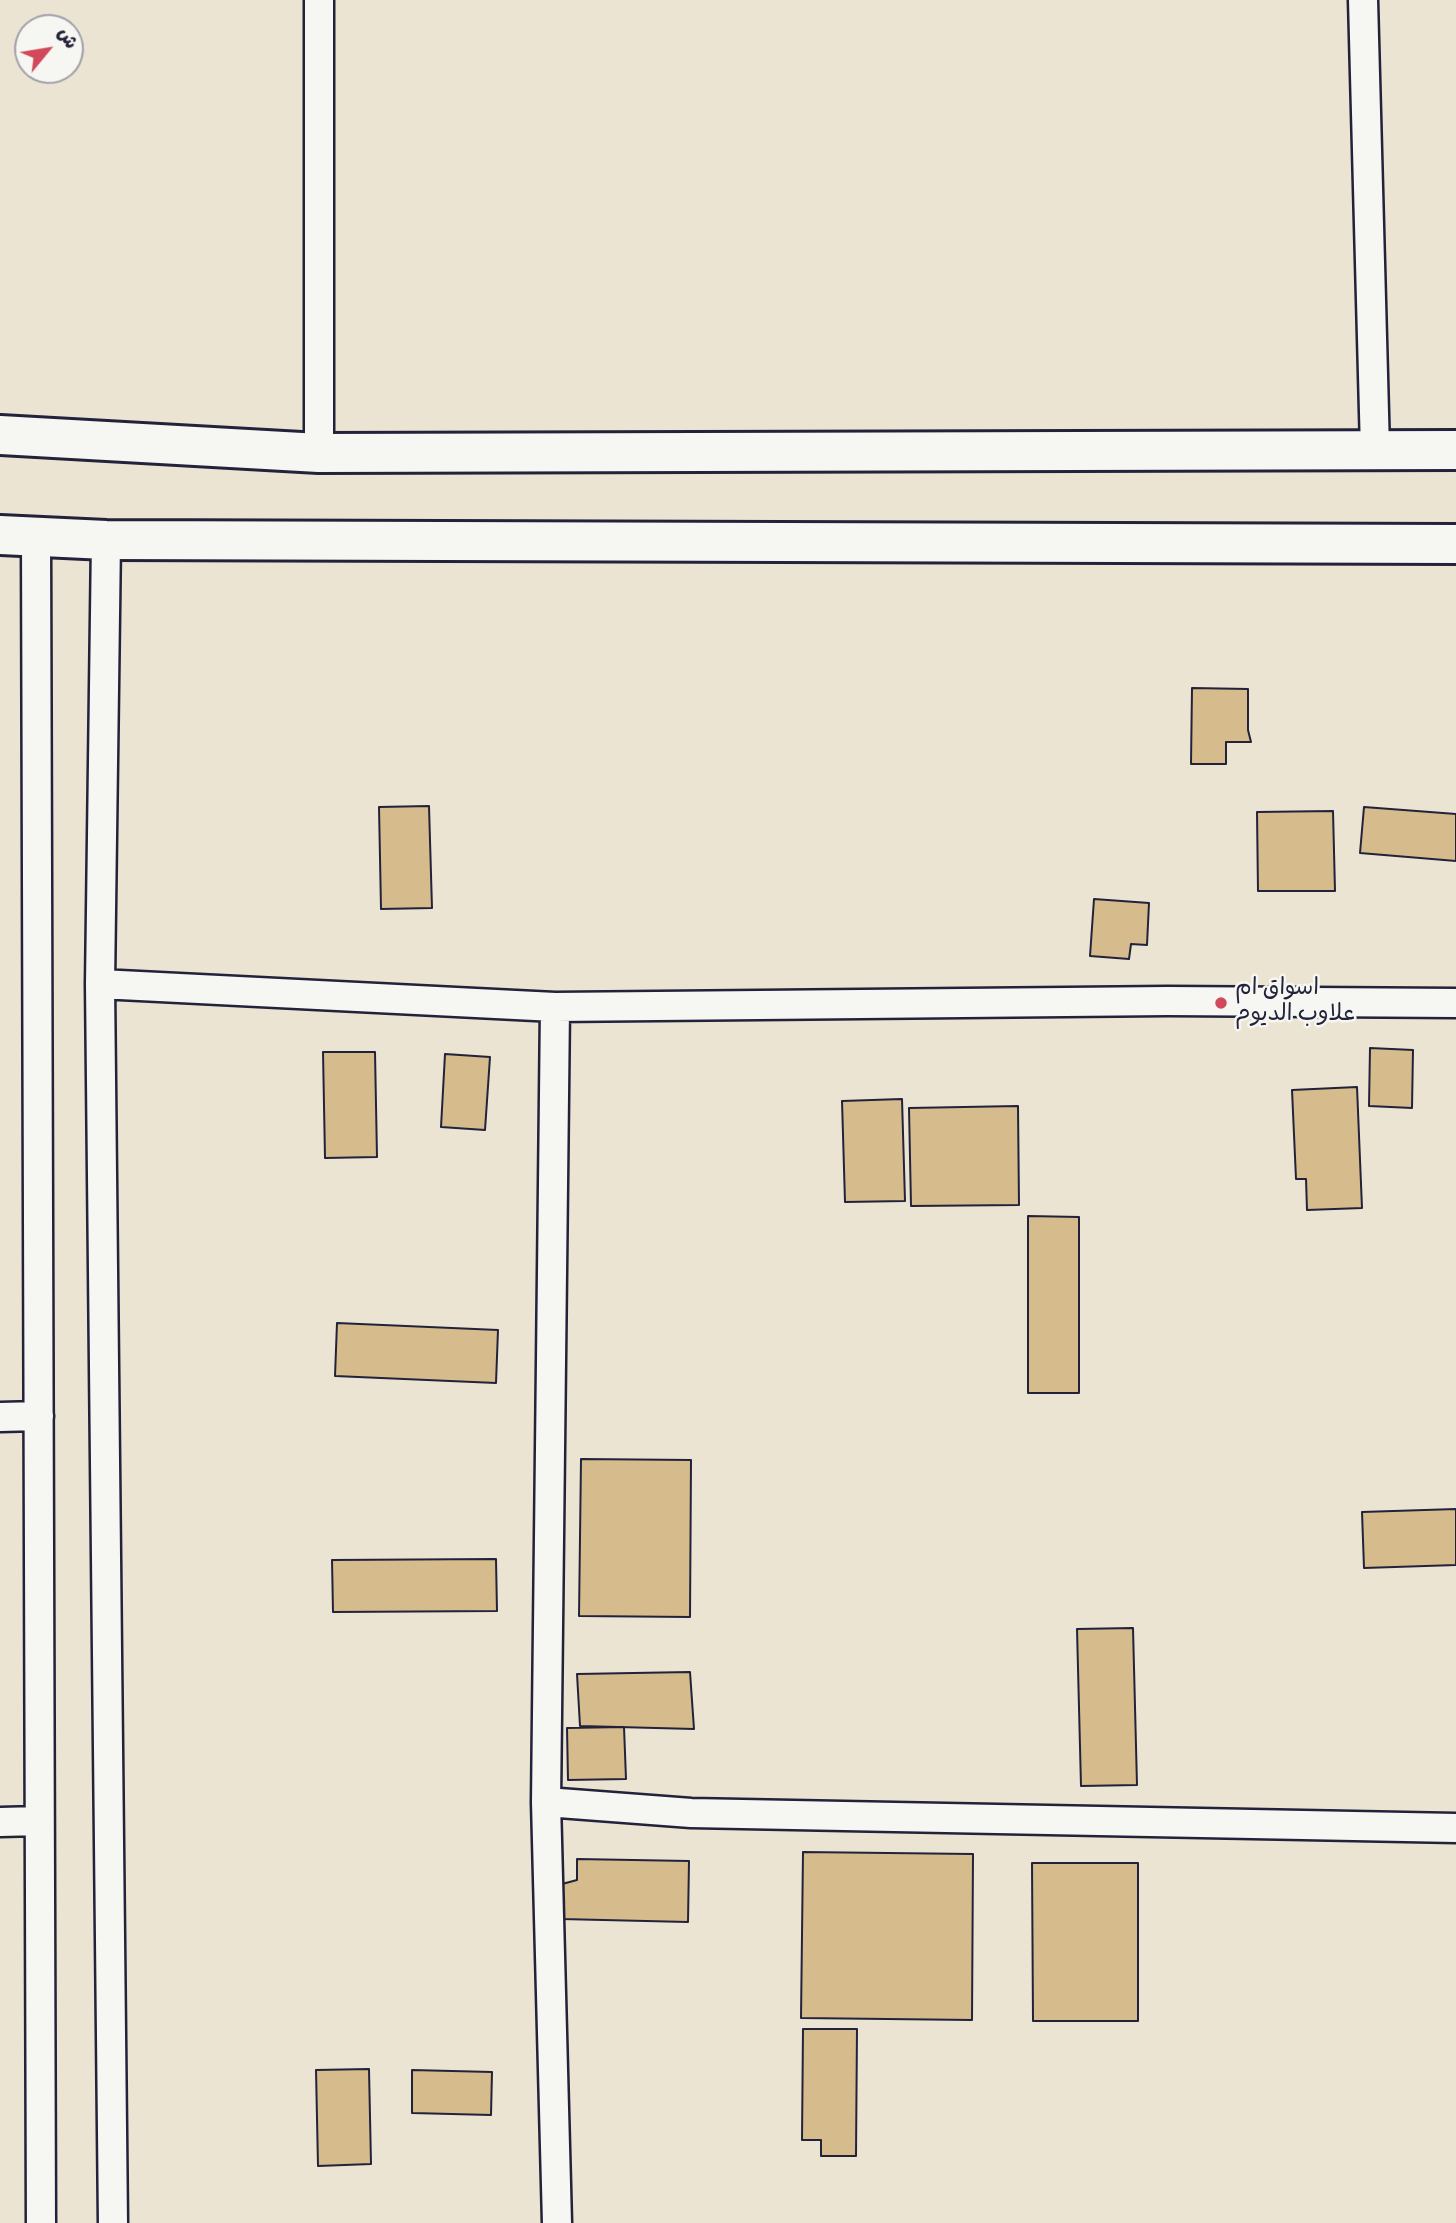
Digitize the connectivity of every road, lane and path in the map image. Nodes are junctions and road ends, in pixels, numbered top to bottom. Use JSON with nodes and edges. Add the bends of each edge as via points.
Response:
{"nodes":[{"id":1,"x":318,"y":0,"type":"edge"},
{"id":2,"x":1363,"y":0,"type":"edge"},
{"id":3,"x":0,"y":435,"type":"edge"},
{"id":4,"x":1375,"y":450,"type":"junction"},
{"id":5,"x":1456,"y":450,"type":"edge"},
{"id":6,"x":319,"y":453,"type":"junction"},
{"id":7,"x":18,"y":536,"type":"edge"},
{"id":8,"x":106,"y":540,"type":"junction"},
{"id":9,"x":1456,"y":544,"type":"edge"},
{"id":10,"x":100,"y":984,"type":"junction"},
{"id":11,"x":1456,"y":1003,"type":"edge"},
{"id":12,"x":555,"y":1007,"type":"junction"},
{"id":13,"x":39,"y":1416,"type":"junction"},
{"id":14,"x":0,"y":1417,"type":"edge"},
{"id":15,"x":546,"y":1802,"type":"junction"},
{"id":16,"x":40,"y":1821,"type":"junction"},
{"id":17,"x":0,"y":1822,"type":"edge"},
{"id":18,"x":1456,"y":1828,"type":"edge"},
{"id":19,"x":41,"y":2223,"type":"edge"},
{"id":20,"x":113,"y":2223,"type":"edge"},
{"id":21,"x":557,"y":2223,"type":"edge"}],
"edges":[{"from":1,"to":6,"type":"street"},
{"from":2,"to":4,"type":"street"},
{"from":3,"to":6,"type":"main road"},
{"from":4,"to":5,"type":"main road"},
{"from":4,"to":6,"type":"main road"},
{"from":7,"to":8,"type":"main road"},
{"from":7,"to":13,"type":"street"},
{"from":8,"to":9,"type":"main road"},
{"from":8,"to":10,"type":"street"},
{"from":10,"to":12,"type":"street"},
{"from":10,"to":20,"type":"street"},
{"from":11,"to":12,"type":"street"},
{"from":12,"to":15,"type":"street"},
{"from":13,"to":14,"type":"street"},
{"from":13,"to":16,"type":"street"},
{"from":15,"to":18,"type":"street","via":[[691,1813]]},
{"from":15,"to":21,"type":"street"},
{"from":16,"to":17,"type":"street"},
{"from":16,"to":19,"type":"street"}]}
